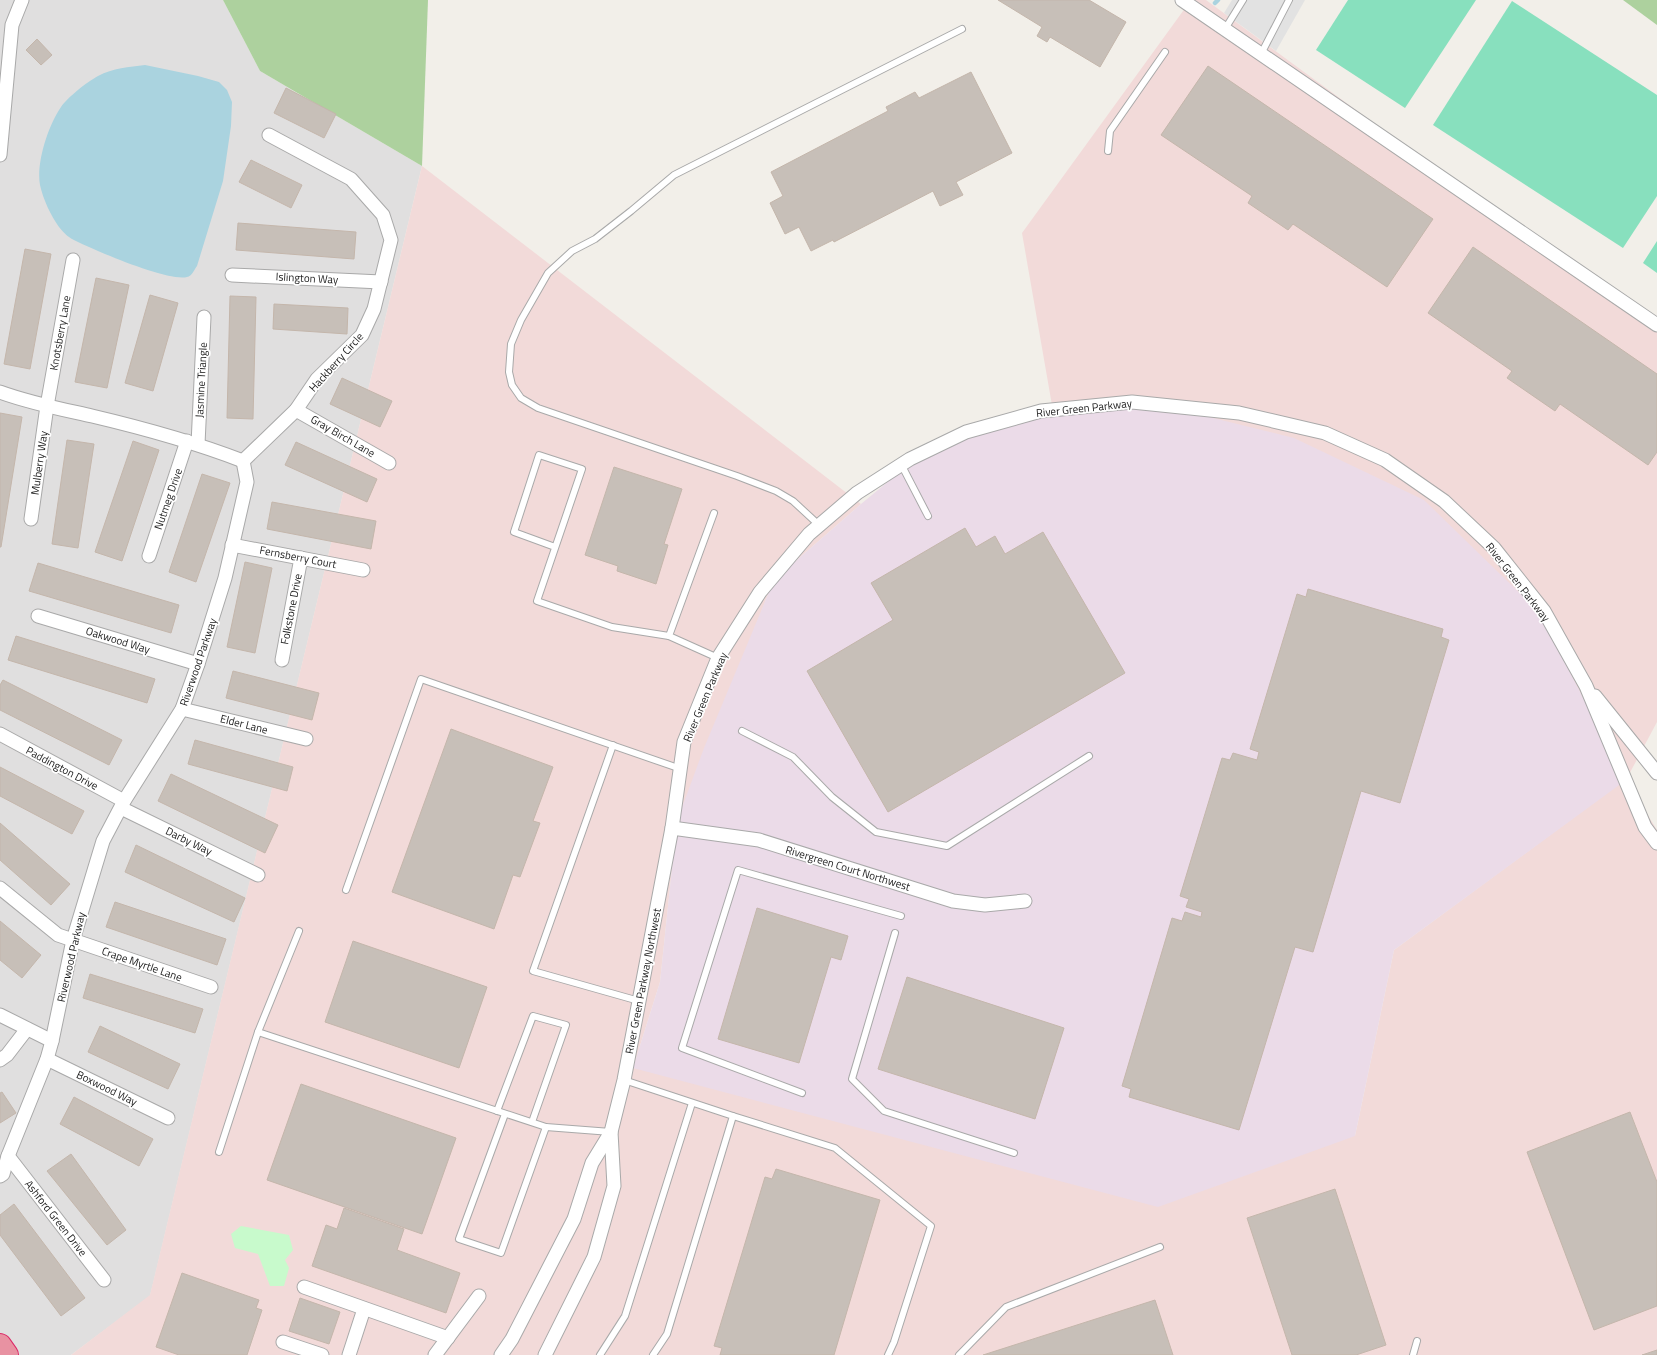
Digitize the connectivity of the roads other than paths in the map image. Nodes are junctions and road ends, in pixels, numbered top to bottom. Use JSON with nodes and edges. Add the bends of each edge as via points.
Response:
{"nodes":[{"id":1,"x":22,"y":0,"type":"edge"},
{"id":2,"x":1182,"y":0,"type":"edge"},
{"id":3,"x":1242,"y":0,"type":"edge"},
{"id":4,"x":1289,"y":0,"type":"edge"},
{"id":5,"x":962,"y":29,"type":"dead end"},
{"id":6,"x":1225,"y":30,"type":"junction"},
{"id":7,"x":1165,"y":52,"type":"dead end"},
{"id":8,"x":1261,"y":54,"type":"junction"},
{"id":9,"x":269,"y":135,"type":"dead end"},
{"id":10,"x":1108,"y":151,"type":"dead end"},
{"id":11,"x":0,"y":155,"type":"edge"},
{"id":12,"x":74,"y":260,"type":"dead end"},
{"id":13,"x":232,"y":275,"type":"dead end"},
{"id":14,"x":382,"y":282,"type":"junction"},
{"id":15,"x":204,"y":317,"type":"dead end"},
{"id":16,"x":1657,"y":326,"type":"edge"},
{"id":17,"x":0,"y":392,"type":"edge"},
{"id":18,"x":47,"y":406,"type":"junction"},
{"id":19,"x":296,"y":410,"type":"junction"},
{"id":20,"x":193,"y":443,"type":"junction"},
{"id":21,"x":243,"y":461,"type":"junction"},
{"id":22,"x":389,"y":463,"type":"dead end"},
{"id":23,"x":901,"y":464,"type":"junction"},
{"id":24,"x":714,"y":513,"type":"dead end"},
{"id":25,"x":928,"y":516,"type":"dead end"},
{"id":26,"x":31,"y":519,"type":"dead end"},
{"id":27,"x":819,"y":525,"type":"junction"},
{"id":28,"x":232,"y":545,"type":"junction"},
{"id":29,"x":555,"y":547,"type":"junction"},
{"id":30,"x":149,"y":556,"type":"dead end"},
{"id":31,"x":301,"y":558,"type":"junction"},
{"id":32,"x":363,"y":570,"type":"dead end"},
{"id":33,"x":38,"y":616,"type":"dead end"},
{"id":34,"x":669,"y":636,"type":"junction"},
{"id":35,"x":718,"y":658,"type":"junction"},
{"id":36,"x":282,"y":660,"type":"dead end"},
{"id":37,"x":198,"y":664,"type":"junction"},
{"id":38,"x":1586,"y":686,"type":"junction"},
{"id":39,"x":182,"y":709,"type":"junction"},
{"id":40,"x":742,"y":731,"type":"dead end"},
{"id":41,"x":0,"y":734,"type":"edge"},
{"id":42,"x":306,"y":740,"type":"dead end"},
{"id":43,"x":612,"y":745,"type":"junction"},
{"id":44,"x":1089,"y":756,"type":"dead end"},
{"id":45,"x":680,"y":769,"type":"junction"},
{"id":46,"x":1657,"y":773,"type":"edge"},
{"id":47,"x":122,"y":804,"type":"junction"},
{"id":48,"x":672,"y":828,"type":"junction"},
{"id":49,"x":1657,"y":843,"type":"edge"},
{"id":50,"x":258,"y":875,"type":"dead end"},
{"id":51,"x":0,"y":888,"type":"edge"},
{"id":52,"x":346,"y":890,"type":"dead end"},
{"id":53,"x":1025,"y":901,"type":"dead end"},
{"id":54,"x":901,"y":916,"type":"dead end"},
{"id":55,"x":300,"y":931,"type":"dead end"},
{"id":56,"x":895,"y":933,"type":"dead end"},
{"id":57,"x":73,"y":940,"type":"junction"},
{"id":58,"x":211,"y":988,"type":"dead end"},
{"id":59,"x":639,"y":1002,"type":"junction"},
{"id":60,"x":0,"y":1015,"type":"edge"},
{"id":61,"x":27,"y":1029,"type":"junction"},
{"id":62,"x":258,"y":1032,"type":"junction"},
{"id":63,"x":52,"y":1041,"type":"junction"},
{"id":64,"x":47,"y":1059,"type":"junction"},
{"id":65,"x":0,"y":1060,"type":"edge"},
{"id":66,"x":624,"y":1080,"type":"junction"},
{"id":67,"x":802,"y":1093,"type":"dead end"},
{"id":68,"x":692,"y":1103,"type":"junction"},
{"id":69,"x":497,"y":1111,"type":"junction"},
{"id":70,"x":505,"y":1114,"type":"junction"},
{"id":71,"x":733,"y":1116,"type":"junction"},
{"id":72,"x":168,"y":1118,"type":"dead end"},
{"id":73,"x":532,"y":1122,"type":"junction"},
{"id":74,"x":546,"y":1127,"type":"junction"},
{"id":75,"x":611,"y":1132,"type":"junction"},
{"id":76,"x":219,"y":1152,"type":"dead end"},
{"id":77,"x":1014,"y":1153,"type":"dead end"},
{"id":78,"x":4,"y":1156,"type":"edge"},
{"id":79,"x":0,"y":1176,"type":"edge"},
{"id":80,"x":1160,"y":1247,"type":"dead end"},
{"id":81,"x":104,"y":1280,"type":"dead end"},
{"id":82,"x":304,"y":1287,"type":"dead end"},
{"id":83,"x":479,"y":1296,"type":"dead end"},
{"id":84,"x":364,"y":1309,"type":"junction"},
{"id":85,"x":448,"y":1338,"type":"junction"},
{"id":86,"x":1417,"y":1341,"type":"dead end"},
{"id":87,"x":283,"y":1342,"type":"dead end"},
{"id":88,"x":0,"y":1345,"type":"edge"},
{"id":89,"x":7,"y":1355,"type":"edge"},
{"id":90,"x":322,"y":1355,"type":"edge"},
{"id":91,"x":349,"y":1355,"type":"edge"},
{"id":92,"x":435,"y":1355,"type":"edge"},
{"id":93,"x":501,"y":1355,"type":"edge"},
{"id":94,"x":545,"y":1355,"type":"edge"},
{"id":95,"x":600,"y":1355,"type":"edge"},
{"id":96,"x":653,"y":1355,"type":"edge"},
{"id":97,"x":888,"y":1355,"type":"edge"},
{"id":98,"x":959,"y":1355,"type":"edge"},
{"id":99,"x":1413,"y":1355,"type":"edge"}],
"edges":[{"from":1,"to":11,"type":"street","via":[[12,25]]},
{"from":2,"to":6,"type":"street"},
{"from":3,"to":6,"type":"lane"},
{"from":4,"to":8,"type":"lane"},
{"from":5,"to":27,"type":"lane","via":[[674,175],[595,240],[572,251],[548,273],[511,344],[509,372],[512,385],[521,398],[538,408],[776,491],[793,501]]},
{"from":6,"to":8,"type":"street"},
{"from":7,"to":10,"type":"lane","via":[[1110,132]]},
{"from":8,"to":16,"type":"street"},
{"from":9,"to":14,"type":"street","name":"Hackberry Circle","via":[[350,179],[383,215],[391,240]]},
{"from":12,"to":18,"type":"street","name":"Knotsberry Lane"},
{"from":13,"to":14,"type":"street","name":"Islington Way"},
{"from":14,"to":19,"type":"street","name":"Hackberry Circle","via":[[374,309],[362,335],[317,379]]},
{"from":15,"to":20,"type":"street","name":"Jasmine Triangle"},
{"from":17,"to":18,"type":"street"},
{"from":18,"to":20,"type":"street"},
{"from":18,"to":26,"type":"street","name":"Mulberry Way"},
{"from":19,"to":21,"type":"street","name":"Hackberry Circle"},
{"from":19,"to":22,"type":"street","name":"Gray Birch Lane"},
{"from":20,"to":21,"type":"street"},
{"from":20,"to":30,"type":"street","name":"Nutmeg Drive"},
{"from":21,"to":28,"type":"street","name":"Riverwood Parkway","via":[[248,482]]},
{"from":23,"to":25,"type":"lane"},
{"from":23,"to":27,"type":"street","name":"River Green Parkway","via":[[857,493]]},
{"from":23,"to":38,"type":"street","name":"River Green Parkway","via":[[966,432],[1036,412],[1132,402],[1239,413],[1325,433],[1385,460],[1444,501],[1494,548],[1544,611]]},
{"from":24,"to":34,"type":"lane"},
{"from":27,"to":35,"type":"street","name":"River Green Parkway","via":[[760,592]]},
{"from":28,"to":31,"type":"street","name":"Fernsberry Court"},
{"from":28,"to":37,"type":"street","name":"Riverwood Parkway","via":[[221,592]]},
{"from":29,"to":29,"type":"lane","via":[[582,469],[539,455],[514,532]]},
{"from":29,"to":34,"type":"lane","via":[[537,601],[612,627]]},
{"from":31,"to":32,"type":"street","name":"Fernsberry Court"},
{"from":31,"to":36,"type":"street","name":"Folkstone Drive"},
{"from":33,"to":37,"type":"street","name":"Oakwood Way"},
{"from":34,"to":35,"type":"lane"},
{"from":35,"to":45,"type":"street","name":"River Green Parkway","via":[[684,742]]},
{"from":37,"to":39,"type":"street","name":"Riverwood Parkway"},
{"from":38,"to":46,"type":"street","name":"River Green Parkway"},
{"from":38,"to":49,"type":"street","name":"River Green Parkway","via":[[1645,827]]},
{"from":39,"to":42,"type":"street","name":"Elder Lane"},
{"from":39,"to":47,"type":"street","name":"Riverwood Parkway"},
{"from":40,"to":44,"type":"lane","via":[[793,757],[832,797],[876,832],[947,846]]},
{"from":41,"to":47,"type":"street","name":"Paddington Drive"},
{"from":43,"to":45,"type":"lane"},
{"from":43,"to":52,"type":"lane","via":[[421,679]]},
{"from":43,"to":59,"type":"lane","via":[[533,971]]},
{"from":45,"to":48,"type":"street","name":"River Green Parkway"},
{"from":47,"to":50,"type":"street","name":"Darby Way"},
{"from":47,"to":57,"type":"street","name":"Riverwood Parkway","via":[[103,841]]},
{"from":48,"to":53,"type":"street","name":"Rivergreen Court Northwest","via":[[758,840],[953,901],[985,905]]},
{"from":48,"to":59,"type":"street","name":"River Green Parkway Northwest"},
{"from":51,"to":57,"type":"street","name":"Crape Myrtle Lane","via":[[58,935]]},
{"from":54,"to":67,"type":"lane","via":[[738,870],[682,1048]]},
{"from":55,"to":62,"type":"lane"},
{"from":56,"to":77,"type":"lane","via":[[852,1079],[884,1111]]},
{"from":57,"to":58,"type":"street","name":"Crape Myrtle Lane"},
{"from":57,"to":63,"type":"street","name":"Riverwood Parkway"},
{"from":59,"to":66,"type":"street","name":"River Green Parkway Northwest"},
{"from":60,"to":61,"type":"street"},
{"from":61,"to":63,"type":"street"},
{"from":61,"to":65,"type":"street"},
{"from":62,"to":69,"type":"lane"},
{"from":62,"to":76,"type":"lane"},
{"from":63,"to":64,"type":"street","name":"Riverwood Parkway"},
{"from":64,"to":72,"type":"street","name":"Boxwood Way"},
{"from":64,"to":78,"type":"street","name":"Riverwood Parkway"},
{"from":66,"to":68,"type":"lane"},
{"from":66,"to":75,"type":"street","name":"River Green Parkway Northwest"},
{"from":68,"to":71,"type":"lane"},
{"from":68,"to":95,"type":"lane","via":[[625,1316]]},
{"from":69,"to":70,"type":"lane"},
{"from":69,"to":73,"type":"lane","via":[[533,1016],[566,1025]]},
{"from":70,"to":73,"type":"lane"},
{"from":70,"to":74,"type":"lane","via":[[459,1239],[501,1253]]},
{"from":71,"to":96,"type":"lane","via":[[667,1334]]},
{"from":71,"to":97,"type":"lane","via":[[836,1148],[931,1226]]},
{"from":73,"to":74,"type":"lane"},
{"from":74,"to":75,"type":"lane"},
{"from":75,"to":93,"type":"street","name":"River Green Parkway Northwest","via":[[592,1163],[574,1219],[512,1339]]},
{"from":75,"to":94,"type":"street","name":"River Green Parkway Northwest","via":[[614,1186],[594,1257]]},
{"from":78,"to":79,"type":"street","name":"Riverwood Parkway","via":[[3,1174]]},
{"from":78,"to":81,"type":"street","name":"Ashford Green Drive"},
{"from":80,"to":98,"type":"lane","via":[[1006,1307]]},
{"from":82,"to":84,"type":"street"},
{"from":83,"to":85,"type":"street"},
{"from":84,"to":85,"type":"street"},
{"from":84,"to":91,"type":"street"},
{"from":85,"to":92,"type":"street"},
{"from":86,"to":99,"type":"lane"},
{"from":87,"to":90,"type":"street"},
{"from":88,"to":89,"type":"highway"}]}
